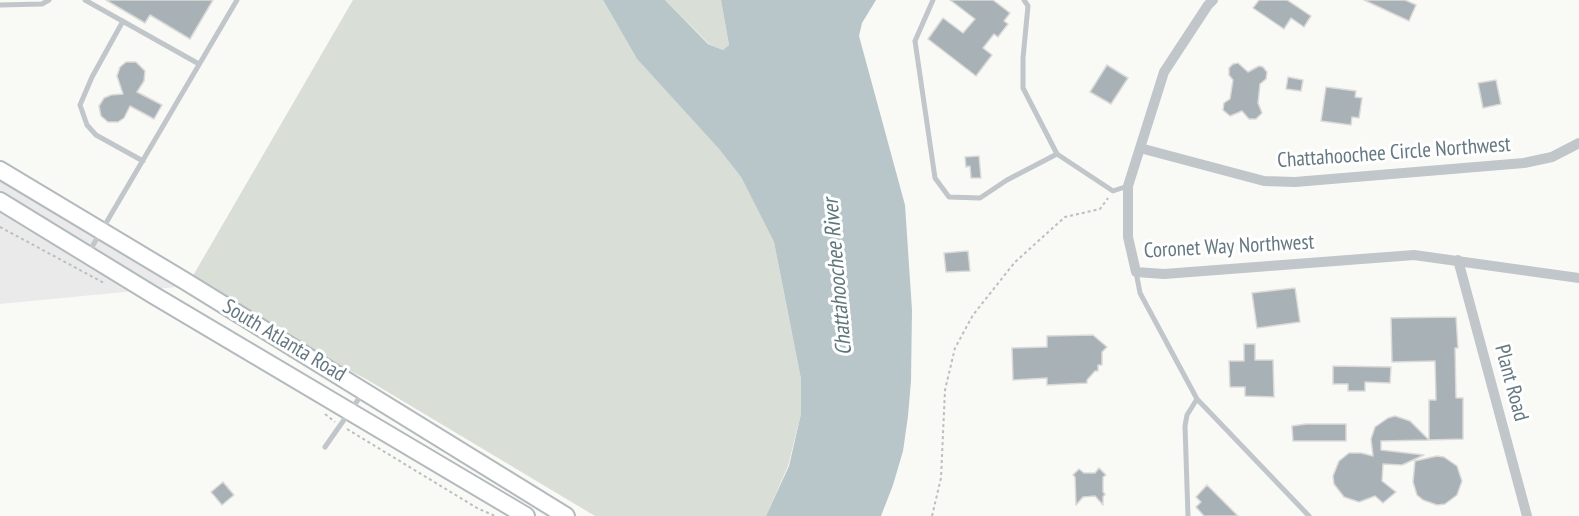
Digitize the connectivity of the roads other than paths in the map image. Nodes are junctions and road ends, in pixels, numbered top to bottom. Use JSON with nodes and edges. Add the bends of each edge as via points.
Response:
{"nodes":[{"id":1,"x":49,"y":0,"type":"edge"},
{"id":2,"x":85,"y":0,"type":"edge"},
{"id":3,"x":237,"y":0,"type":"edge"},
{"id":4,"x":933,"y":0,"type":"edge"},
{"id":5,"x":1024,"y":0,"type":"edge"},
{"id":6,"x":1213,"y":0,"type":"edge"},
{"id":7,"x":0,"y":5,"type":"edge"},
{"id":8,"x":123,"y":21,"type":"junction"},
{"id":9,"x":199,"y":64,"type":"junction"},
{"id":10,"x":1579,"y":143,"type":"edge"},
{"id":11,"x":1140,"y":148,"type":"junction"},
{"id":12,"x":1057,"y":154,"type":"junction"},
{"id":13,"x":143,"y":161,"type":"junction"},
{"id":14,"x":0,"y":170,"type":"edge"},
{"id":15,"x":1128,"y":186,"type":"junction"},
{"id":16,"x":0,"y":201,"type":"edge"},
{"id":17,"x":102,"y":230,"type":"junction"},
{"id":18,"x":87,"y":254,"type":"junction"},
{"id":19,"x":1458,"y":260,"type":"junction"},
{"id":20,"x":1136,"y":272,"type":"junction"},
{"id":21,"x":1579,"y":278,"type":"edge"},
{"id":22,"x":365,"y":391,"type":"junction"},
{"id":23,"x":1197,"y":399,"type":"junction"},
{"id":24,"x":350,"y":412,"type":"junction"},
{"id":25,"x":325,"y":447,"type":"dead end"},
{"id":26,"x":526,"y":516,"type":"edge"},
{"id":27,"x":566,"y":516,"type":"edge"},
{"id":28,"x":1188,"y":516,"type":"edge"},
{"id":29,"x":1309,"y":516,"type":"edge"},
{"id":30,"x":1527,"y":516,"type":"edge"}],
"edges":[{"from":1,"to":7,"type":"lane","via":[[42,4]]},
{"from":2,"to":8,"type":"lane"},
{"from":3,"to":9,"type":"lane"},
{"from":4,"to":12,"type":"lane","via":[[915,41],[935,178],[950,197],[980,198]]},
{"from":5,"to":12,"type":"lane","via":[[1028,6],[1023,88]]},
{"from":6,"to":11,"type":"street","name":"Coronet Way Northwest","via":[[1164,72]]},
{"from":8,"to":9,"type":"lane"},
{"from":8,"to":13,"type":"lane","via":[[80,105],[87,125],[96,135]]},
{"from":9,"to":13,"type":"lane"},
{"from":10,"to":11,"type":"street","name":"Chattahoochee Circle Northwest","via":[[1552,157],[1524,163],[1295,182],[1264,181]]},
{"from":11,"to":15,"type":"street","name":"Coronet Way Northwest"},
{"from":12,"to":15,"type":"lane","via":[[1113,191]]},
{"from":13,"to":17,"type":"lane"},
{"from":14,"to":17,"type":"main road","name":"South Atlanta Road"},
{"from":15,"to":20,"type":"street","name":"Coronet Way Northwest","via":[[1128,237]]},
{"from":16,"to":18,"type":"main road","name":"South Atlanta Road"},
{"from":17,"to":18,"type":"lane"},
{"from":17,"to":22,"type":"main road","name":"South Atlanta Road"},
{"from":18,"to":24,"type":"main road","name":"South Atlanta Road"},
{"from":19,"to":20,"type":"street","name":"Coronet Way Northwest","via":[[1414,255],[1164,274]]},
{"from":19,"to":21,"type":"street","name":"Coronet Way Northwest"},
{"from":19,"to":30,"type":"street","name":"Plant Road"},
{"from":20,"to":23,"type":"lane","via":[[1140,293]]},
{"from":22,"to":24,"type":"lane"},
{"from":22,"to":27,"type":"main road","name":"South Atlanta Road"},
{"from":23,"to":28,"type":"lane","via":[[1185,426]]},
{"from":23,"to":29,"type":"lane"},
{"from":24,"to":25,"type":"lane"},
{"from":24,"to":26,"type":"main road","name":"South Atlanta Road"}]}
